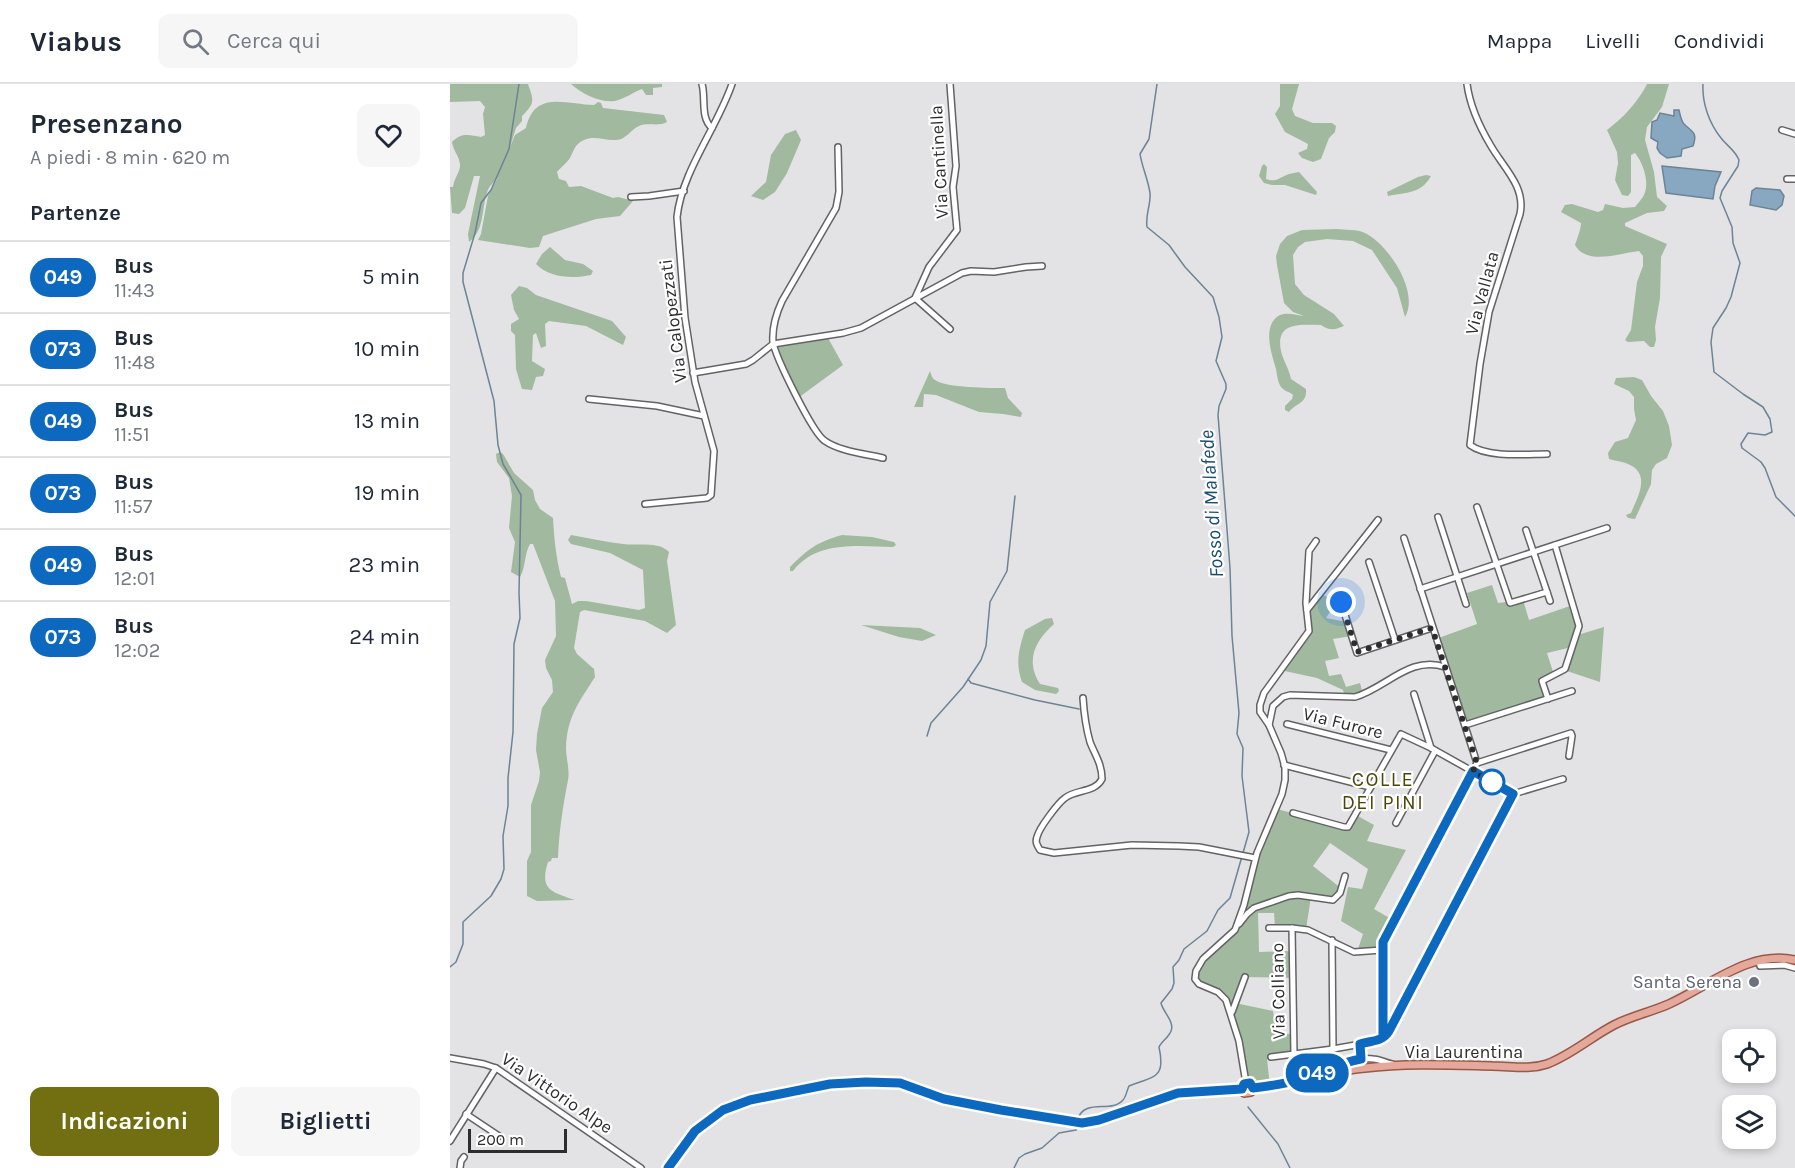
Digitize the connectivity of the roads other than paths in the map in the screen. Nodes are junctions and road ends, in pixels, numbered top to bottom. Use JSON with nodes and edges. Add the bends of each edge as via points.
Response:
{"nodes":[{"id":1,"x":702,"y":84,"type":"edge"},
{"id":2,"x":732,"y":84,"type":"edge"},
{"id":3,"x":950,"y":84,"type":"edge"},
{"id":4,"x":1467,"y":84,"type":"edge"},
{"id":5,"x":712,"y":128,"type":"junction"},
{"id":6,"x":1782,"y":130,"type":"dead end"},
{"id":7,"x":1795,"y":134,"type":"edge"},
{"id":8,"x":838,"y":147,"type":"dead end"},
{"id":9,"x":1787,"y":179,"type":"dead end"},
{"id":10,"x":1795,"y":179,"type":"edge"},
{"id":11,"x":684,"y":190,"type":"junction"},
{"id":12,"x":631,"y":197,"type":"dead end"},
{"id":13,"x":1042,"y":266,"type":"dead end"},
{"id":14,"x":915,"y":297,"type":"junction"},
{"id":15,"x":950,"y":329,"type":"dead end"},
{"id":16,"x":773,"y":344,"type":"junction"},
{"id":17,"x":693,"y":373,"type":"junction"},
{"id":18,"x":589,"y":399,"type":"dead end"},
{"id":19,"x":704,"y":416,"type":"junction"},
{"id":20,"x":1547,"y":454,"type":"dead end"},
{"id":21,"x":883,"y":458,"type":"dead end"},
{"id":22,"x":645,"y":504,"type":"dead end"},
{"id":23,"x":1477,"y":507,"type":"dead end"},
{"id":24,"x":1438,"y":517,"type":"dead end"},
{"id":25,"x":1378,"y":520,"type":"dead end"},
{"id":26,"x":1607,"y":528,"type":"dead end"},
{"id":27,"x":1526,"y":530,"type":"dead end"},
{"id":28,"x":1404,"y":538,"type":"dead end"},
{"id":29,"x":1316,"y":541,"type":"dead end"},
{"id":30,"x":1555,"y":545,"type":"junction"},
{"id":31,"x":1534,"y":552,"type":"junction"},
{"id":32,"x":1369,"y":562,"type":"dead end"},
{"id":33,"x":1496,"y":564,"type":"junction"},
{"id":34,"x":1458,"y":578,"type":"junction"},
{"id":35,"x":1420,"y":589,"type":"junction"},
{"id":36,"x":1547,"y":592,"type":"junction"},
{"id":37,"x":1550,"y":601,"type":"dead end"},
{"id":38,"x":1341,"y":602,"type":"dead end"},
{"id":39,"x":1466,"y":604,"type":"dead end"},
{"id":40,"x":1307,"y":610,"type":"junction"},
{"id":41,"x":1432,"y":628,"type":"junction"},
{"id":42,"x":1395,"y":640,"type":"junction"},
{"id":43,"x":1445,"y":667,"type":"junction"},
{"id":44,"x":1572,"y":691,"type":"dead end"},
{"id":45,"x":1414,"y":694,"type":"dead end"},
{"id":46,"x":1083,"y":698,"type":"dead end"},
{"id":47,"x":1548,"y":699,"type":"junction"},
{"id":48,"x":1287,"y":724,"type":"dead end"},
{"id":49,"x":1269,"y":725,"type":"junction"},
{"id":50,"x":1465,"y":725,"type":"junction"},
{"id":51,"x":1433,"y":749,"type":"junction"},
{"id":52,"x":1391,"y":750,"type":"junction"},
{"id":53,"x":1569,"y":756,"type":"dead end"},
{"id":54,"x":1477,"y":763,"type":"junction"},
{"id":55,"x":1284,"y":765,"type":"junction"},
{"id":56,"x":1473,"y":771,"type":"junction"},
{"id":57,"x":1563,"y":779,"type":"dead end"},
{"id":58,"x":1370,"y":787,"type":"junction"},
{"id":59,"x":1513,"y":794,"type":"junction"},
{"id":60,"x":1293,"y":813,"type":"dead end"},
{"id":61,"x":1396,"y":824,"type":"dead end"},
{"id":62,"x":1255,"y":858,"type":"junction"},
{"id":63,"x":1346,"y":876,"type":"dead end"},
{"id":64,"x":1269,"y":928,"type":"dead end"},
{"id":65,"x":1292,"y":928,"type":"junction"},
{"id":66,"x":1235,"y":930,"type":"junction"},
{"id":67,"x":1332,"y":940,"type":"junction"},
{"id":68,"x":1382,"y":950,"type":"junction"},
{"id":69,"x":1759,"y":960,"type":"junction"},
{"id":70,"x":1795,"y":960,"type":"edge"},
{"id":71,"x":1795,"y":968,"type":"edge"},
{"id":72,"x":1245,"y":977,"type":"dead end"},
{"id":73,"x":1231,"y":1014,"type":"junction"},
{"id":74,"x":1386,"y":1029,"type":"junction"},
{"id":75,"x":1360,"y":1044,"type":"junction"},
{"id":76,"x":1333,"y":1049,"type":"junction"},
{"id":77,"x":1294,"y":1054,"type":"junction"},
{"id":78,"x":1271,"y":1057,"type":"dead end"},
{"id":79,"x":450,"y":1058,"type":"edge"},
{"id":80,"x":1361,"y":1059,"type":"junction"},
{"id":81,"x":1378,"y":1063,"type":"junction"},
{"id":82,"x":496,"y":1068,"type":"junction"},
{"id":83,"x":1302,"y":1079,"type":"junction"},
{"id":84,"x":1247,"y":1086,"type":"junction"},
{"id":85,"x":466,"y":1114,"type":"junction"},
{"id":86,"x":452,"y":1133,"type":"edge"},
{"id":87,"x":499,"y":1136,"type":"dead end"},
{"id":88,"x":450,"y":1141,"type":"edge"},
{"id":89,"x":464,"y":1157,"type":"dead end"},
{"id":90,"x":460,"y":1168,"type":"edge"},
{"id":91,"x":641,"y":1168,"type":"edge"},
{"id":92,"x":668,"y":1168,"type":"edge"}],
"edges":[{"from":1,"to":5,"type":"street","via":[[706,118]]},
{"from":2,"to":5,"type":"street","name":"Via Calopezzati"},
{"from":3,"to":14,"type":"street","name":"Via Cantinella","via":[[957,230],[931,264]]},
{"from":4,"to":20,"type":"street","name":"Via Vallata","via":[[1474,113],[1521,194],[1522,203],[1486,323],[1470,445],[1500,454]]},
{"from":5,"to":11,"type":"street","name":"Via Calopezzati"},
{"from":6,"to":7,"type":"street"},
{"from":8,"to":16,"type":"street","via":[[836,208],[779,308]]},
{"from":9,"to":10,"type":"street"},
{"from":11,"to":12,"type":"street"},
{"from":11,"to":17,"type":"street","name":"Via Calopezzati","via":[[677,219]]},
{"from":13,"to":14,"type":"street","via":[[965,272]]},
{"from":14,"to":15,"type":"street"},
{"from":14,"to":16,"type":"street","via":[[856,330]]},
{"from":16,"to":17,"type":"street","via":[[746,364]]},
{"from":16,"to":21,"type":"street","via":[[804,413],[821,438],[832,445]]},
{"from":17,"to":19,"type":"street","name":"Via Calopezzati"},
{"from":18,"to":19,"type":"street","via":[[657,406]]},
{"from":19,"to":22,"type":"street","name":"Via Calopezzati","via":[[714,451],[711,496]]},
{"from":23,"to":33,"type":"street"},
{"from":24,"to":34,"type":"street"},
{"from":25,"to":40,"type":"street"},
{"from":26,"to":30,"type":"street"},
{"from":27,"to":31,"type":"street"},
{"from":28,"to":35,"type":"street"},
{"from":29,"to":40,"type":"street","via":[[1309,551]]},
{"from":30,"to":31,"type":"street"},
{"from":30,"to":47,"type":"street","via":[[1579,626],[1565,669],[1542,681]]},
{"from":31,"to":33,"type":"street"},
{"from":31,"to":36,"type":"street"},
{"from":32,"to":42,"type":"street"},
{"from":33,"to":34,"type":"street"},
{"from":33,"to":36,"type":"street","via":[[1509,603]]},
{"from":34,"to":35,"type":"street"},
{"from":34,"to":39,"type":"street"},
{"from":35,"to":41,"type":"street"},
{"from":36,"to":37,"type":"street"},
{"from":38,"to":42,"type":"street","via":[[1357,652]]},
{"from":40,"to":49,"type":"street","via":[[1308,633],[1261,699],[1260,713]]},
{"from":41,"to":42,"type":"street"},
{"from":41,"to":43,"type":"street"},
{"from":43,"to":49,"type":"street","via":[[1413,666],[1355,697],[1285,695],[1273,706]]},
{"from":43,"to":50,"type":"street"},
{"from":44,"to":47,"type":"street"},
{"from":45,"to":51,"type":"street"},
{"from":46,"to":62,"type":"street","via":[[1101,780],[1096,786],[1064,799],[1039,832],[1039,849],[1054,853],[1132,845],[1179,846]]},
{"from":47,"to":50,"type":"street"},
{"from":48,"to":52,"type":"street","name":"Via Furore"},
{"from":49,"to":55,"type":"street"},
{"from":50,"to":54,"type":"street"},
{"from":51,"to":52,"type":"street","via":[[1401,734]]},
{"from":51,"to":56,"type":"street"},
{"from":51,"to":61,"type":"street"},
{"from":52,"to":58,"type":"street"},
{"from":53,"to":54,"type":"street","via":[[1570,733]]},
{"from":54,"to":56,"type":"street"},
{"from":55,"to":58,"type":"street"},
{"from":55,"to":62,"type":"street","via":[[1282,795]]},
{"from":56,"to":59,"type":"street"},
{"from":56,"to":68,"type":"street","via":[[1391,925]]},
{"from":57,"to":59,"type":"street"},
{"from":58,"to":60,"type":"street","via":[[1348,827]]},
{"from":59,"to":74,"type":"street"},
{"from":62,"to":66,"type":"street"},
{"from":63,"to":66,"type":"street","via":[[1333,900],[1286,897],[1251,910]]},
{"from":64,"to":65,"type":"street"},
{"from":65,"to":67,"type":"street"},
{"from":65,"to":77,"type":"street","name":"Via Colliano"},
{"from":66,"to":73,"type":"street","via":[[1203,959],[1195,978],[1224,996]]},
{"from":67,"to":68,"type":"street","via":[[1354,952]]},
{"from":67,"to":76,"type":"street"},
{"from":68,"to":74,"type":"street"},
{"from":69,"to":70,"type":"main road","name":"Via Laurentina"},
{"from":69,"to":71,"type":"street","via":[[1760,966]]},
{"from":69,"to":81,"type":"main road","name":"Via Laurentina","via":[[1671,1003],[1613,1025],[1545,1064],[1523,1068]]},
{"from":72,"to":73,"type":"street"},
{"from":73,"to":84,"type":"street"},
{"from":74,"to":75,"type":"street","via":[[1381,1039]]},
{"from":75,"to":76,"type":"street"},
{"from":75,"to":80,"type":"street"},
{"from":76,"to":77,"type":"street"},
{"from":77,"to":78,"type":"street"},
{"from":79,"to":82,"type":"street","name":"Via Vittorio Alpe"},
{"from":80,"to":81,"type":"street"},
{"from":80,"to":83,"type":"street"},
{"from":81,"to":83,"type":"main road","name":"Via Laurentina"},
{"from":82,"to":85,"type":"street"},
{"from":82,"to":91,"type":"street","name":"Via Vittorio Alpe"},
{"from":83,"to":84,"type":"main road","name":"Via Laurentina","via":[[1279,1085]]},
{"from":84,"to":92,"type":"main road","name":"Via Laurentina","via":[[1178,1093],[1099,1120],[1077,1123],[944,1099],[900,1083],[837,1083],[750,1100],[723,1110],[695,1131]]},
{"from":85,"to":86,"type":"street"},
{"from":85,"to":87,"type":"street"},
{"from":86,"to":88,"type":"street"},
{"from":89,"to":90,"type":"street"}]}
